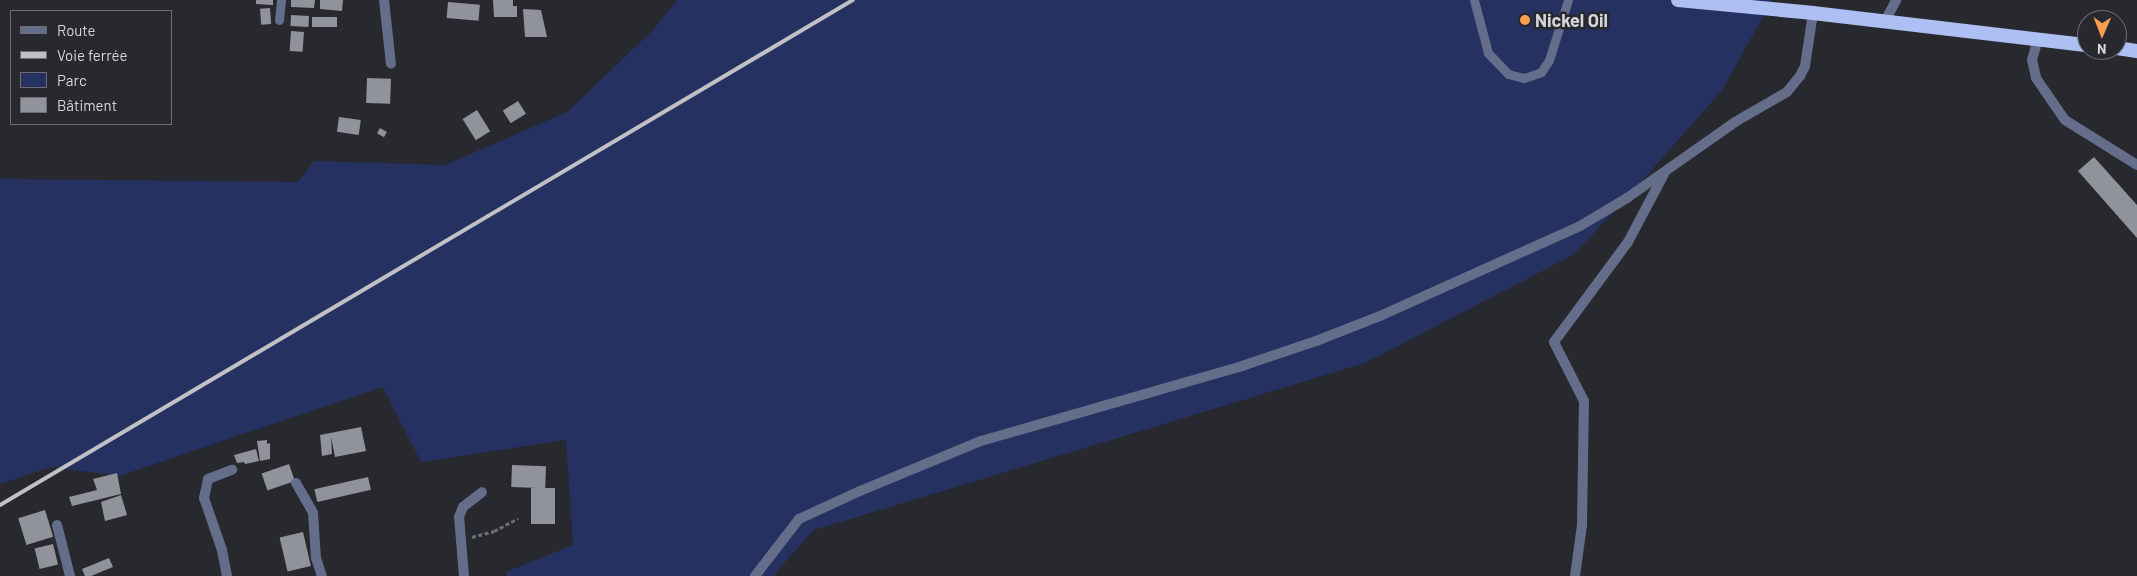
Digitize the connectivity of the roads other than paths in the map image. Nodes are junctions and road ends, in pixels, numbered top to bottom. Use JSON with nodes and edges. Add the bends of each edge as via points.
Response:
{"nodes":[{"id":1,"x":281,"y":0,"type":"edge"},
{"id":2,"x":384,"y":0,"type":"edge"},
{"id":3,"x":1474,"y":0,"type":"edge"},
{"id":4,"x":1568,"y":0,"type":"edge"},
{"id":5,"x":1678,"y":0,"type":"edge"},
{"id":6,"x":1896,"y":0,"type":"edge"},
{"id":7,"x":1813,"y":13,"type":"junction"},
{"id":8,"x":279,"y":20,"type":"dead end"},
{"id":9,"x":1884,"y":23,"type":"junction"},
{"id":10,"x":2038,"y":39,"type":"junction"},
{"id":11,"x":2077,"y":44,"type":"edge"},
{"id":12,"x":391,"y":64,"type":"dead end"},
{"id":13,"x":2137,"y":165,"type":"edge"},
{"id":14,"x":1665,"y":171,"type":"junction"},
{"id":15,"x":232,"y":470,"type":"dead end"},
{"id":16,"x":296,"y":483,"type":"dead end"},
{"id":17,"x":482,"y":492,"type":"dead end"},
{"id":18,"x":57,"y":525,"type":"dead end"},
{"id":19,"x":70,"y":576,"type":"edge"},
{"id":20,"x":227,"y":576,"type":"edge"},
{"id":21,"x":322,"y":576,"type":"edge"},
{"id":22,"x":464,"y":576,"type":"edge"},
{"id":23,"x":755,"y":576,"type":"edge"},
{"id":24,"x":1576,"y":576,"type":"edge"}],
"edges":[{"from":1,"to":8,"type":"lane"},
{"from":2,"to":12,"type":"street"},
{"from":3,"to":4,"type":"lane","via":[[1488,53],[1508,74],[1524,78],[1540,72],[1549,60]]},
{"from":5,"to":7,"type":"highway"},
{"from":6,"to":9,"type":"street"},
{"from":7,"to":9,"type":"highway"},
{"from":7,"to":14,"type":"street","via":[[1805,66],[1787,92],[1734,122]]},
{"from":9,"to":10,"type":"highway"},
{"from":10,"to":11,"type":"highway"},
{"from":10,"to":13,"type":"street","via":[[2032,60],[2036,78],[2065,120]]},
{"from":14,"to":23,"type":"street","via":[[1580,226],[1371,320],[1242,366],[981,441],[860,491],[799,519]]},
{"from":14,"to":24,"type":"street","via":[[1628,242],[1554,342],[1584,401],[1582,525]]},
{"from":15,"to":20,"type":"street","via":[[208,479],[204,498],[222,550]]},
{"from":16,"to":21,"type":"street","via":[[313,513],[316,558]]},
{"from":17,"to":22,"type":"street","via":[[463,507],[459,518]]},
{"from":18,"to":19,"type":"street"}]}
